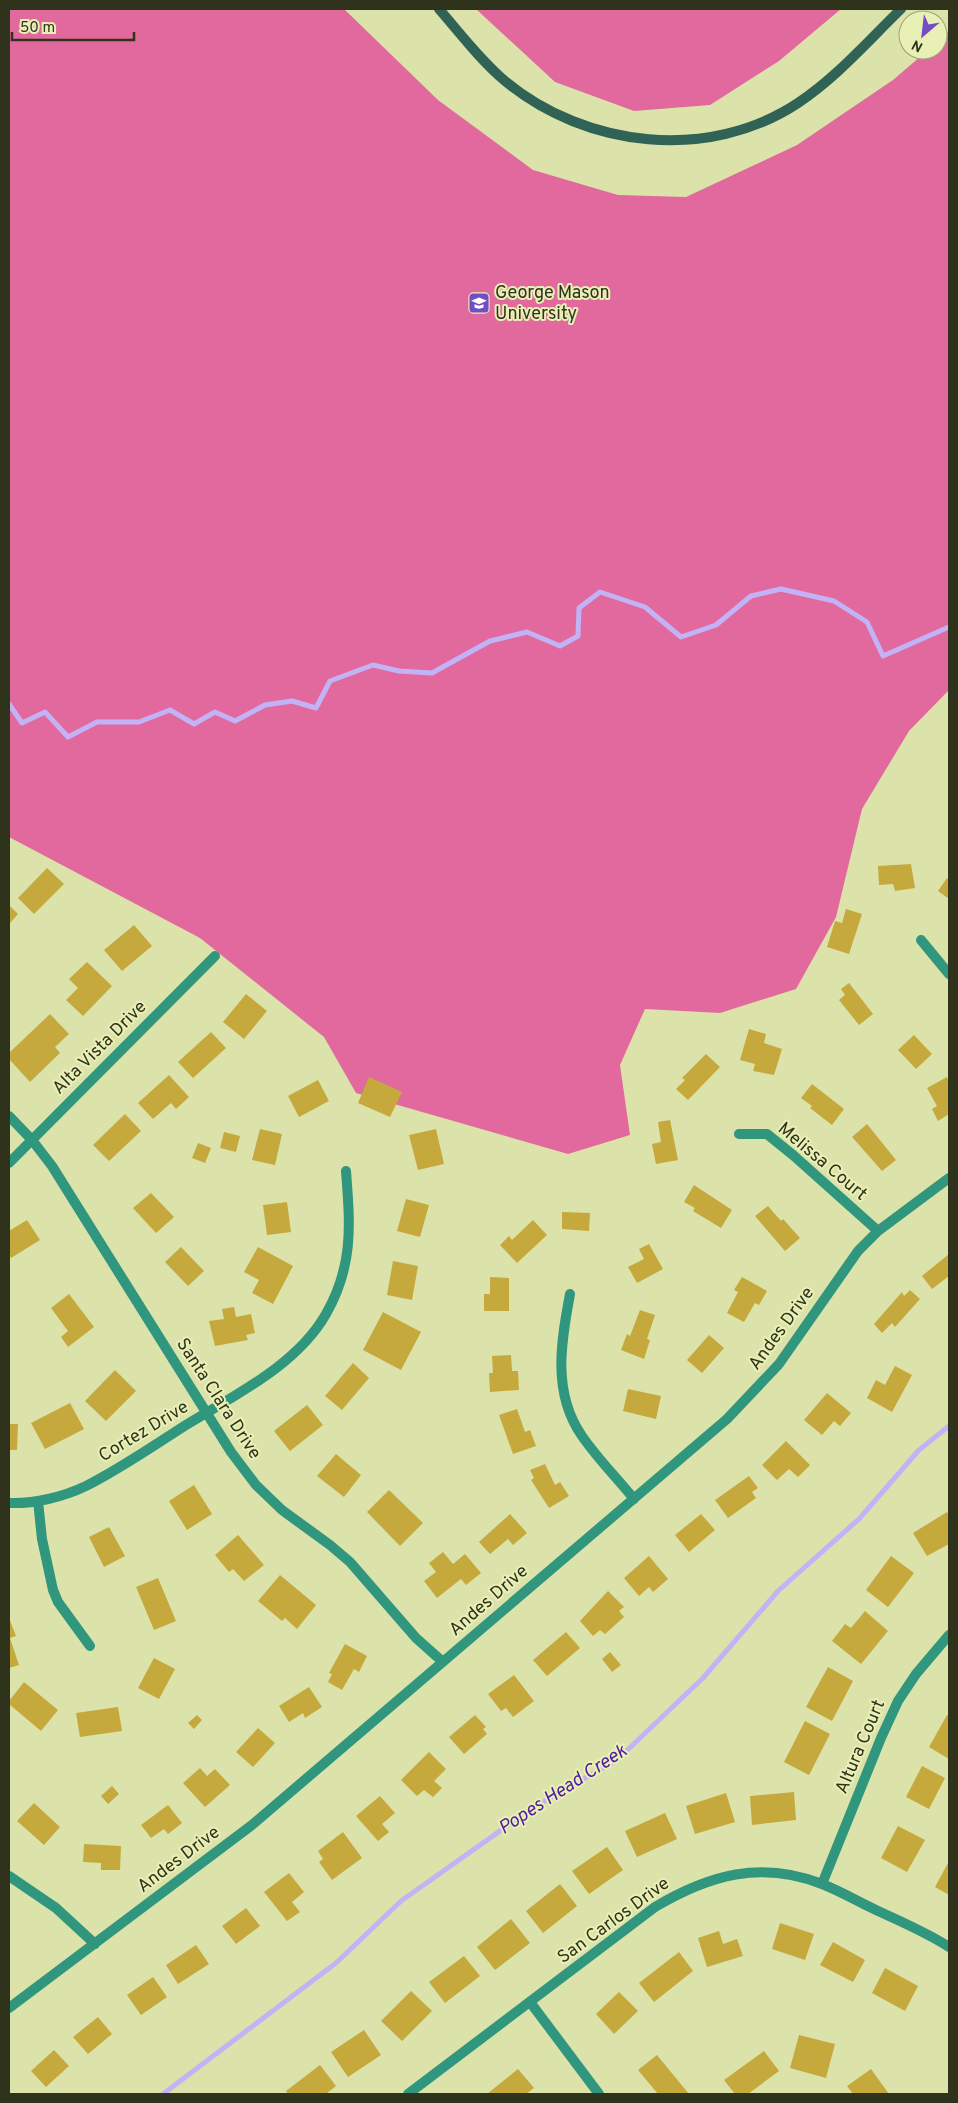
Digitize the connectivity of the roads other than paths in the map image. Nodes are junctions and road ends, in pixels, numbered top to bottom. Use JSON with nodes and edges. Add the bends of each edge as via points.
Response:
{"nodes":[{"id":1,"x":439,"y":9,"type":"edge"},
{"id":2,"x":901,"y":9,"type":"edge"},
{"id":3,"x":921,"y":940,"type":"dead end"},
{"id":4,"x":215,"y":956,"type":"dead end"},
{"id":5,"x":949,"y":974,"type":"edge"},
{"id":6,"x":9,"y":1116,"type":"edge"},
{"id":7,"x":739,"y":1134,"type":"dead end"},
{"id":8,"x":32,"y":1140,"type":"junction"},
{"id":9,"x":9,"y":1163,"type":"edge"},
{"id":10,"x":346,"y":1171,"type":"dead end"},
{"id":11,"x":949,"y":1178,"type":"edge"},
{"id":12,"x":878,"y":1231,"type":"junction"},
{"id":13,"x":570,"y":1294,"type":"dead end"},
{"id":14,"x":206,"y":1413,"type":"junction"},
{"id":15,"x":634,"y":1498,"type":"junction"},
{"id":16,"x":38,"y":1501,"type":"junction"},
{"id":17,"x":9,"y":1503,"type":"edge"},
{"id":18,"x":949,"y":1635,"type":"edge"},
{"id":19,"x":90,"y":1646,"type":"dead end"},
{"id":20,"x":443,"y":1662,"type":"junction"},
{"id":21,"x":9,"y":1876,"type":"edge"},
{"id":22,"x":822,"y":1884,"type":"junction"},
{"id":23,"x":95,"y":1944,"type":"junction"},
{"id":24,"x":949,"y":1947,"type":"edge"},
{"id":25,"x":530,"y":2002,"type":"junction"},
{"id":26,"x":9,"y":2008,"type":"edge"},
{"id":27,"x":408,"y":2094,"type":"edge"},
{"id":28,"x":599,"y":2094,"type":"edge"}],
"edges":[{"from":1,"to":2,"type":"street","via":[[505,81],[532,101],[591,129],[653,140],[693,139],[739,130],[796,104],[826,83]]},
{"from":3,"to":5,"type":"street"},
{"from":4,"to":8,"type":"street","name":"Alta Vista Drive"},
{"from":6,"to":8,"type":"street","name":"Santa Clara Drive"},
{"from":7,"to":12,"type":"street","name":"Melissa Court","via":[[767,1134]]},
{"from":8,"to":9,"type":"street","name":"Alta Vista Drive"},
{"from":8,"to":14,"type":"street","name":"Santa Clara Drive","via":[[52,1166]]},
{"from":10,"to":14,"type":"street","name":"Cortez Drive","via":[[350,1246],[342,1280],[326,1314],[308,1340],[285,1362]]},
{"from":11,"to":12,"type":"street","name":"Andes Drive"},
{"from":12,"to":15,"type":"street","name":"Andes Drive","via":[[858,1251],[799,1338],[758,1389]]},
{"from":13,"to":15,"type":"street","via":[[560,1359],[564,1395],[572,1420],[582,1436]]},
{"from":14,"to":16,"type":"street","name":"Cortez Drive","via":[[85,1486]]},
{"from":14,"to":20,"type":"street","name":"Santa Clara Drive","via":[[256,1485],[282,1510],[350,1562],[416,1638]]},
{"from":15,"to":20,"type":"street","name":"Andes Drive"},
{"from":16,"to":17,"type":"street","name":"Cortez Drive"},
{"from":16,"to":19,"type":"street","via":[[52,1590]]},
{"from":18,"to":22,"type":"street","name":"Altura Court","via":[[898,1701]]},
{"from":20,"to":23,"type":"street","name":"Andes Drive","via":[[252,1825]]},
{"from":21,"to":23,"type":"street","via":[[56,1908]]},
{"from":22,"to":24,"type":"street","name":"San Carlos Drive"},
{"from":22,"to":25,"type":"street","name":"San Carlos Drive","via":[[796,1876],[758,1873],[702,1882],[655,1907]]},
{"from":23,"to":26,"type":"street","name":"Andes Drive"},
{"from":25,"to":27,"type":"street","name":"San Carlos Drive"},
{"from":25,"to":28,"type":"street"}]}
